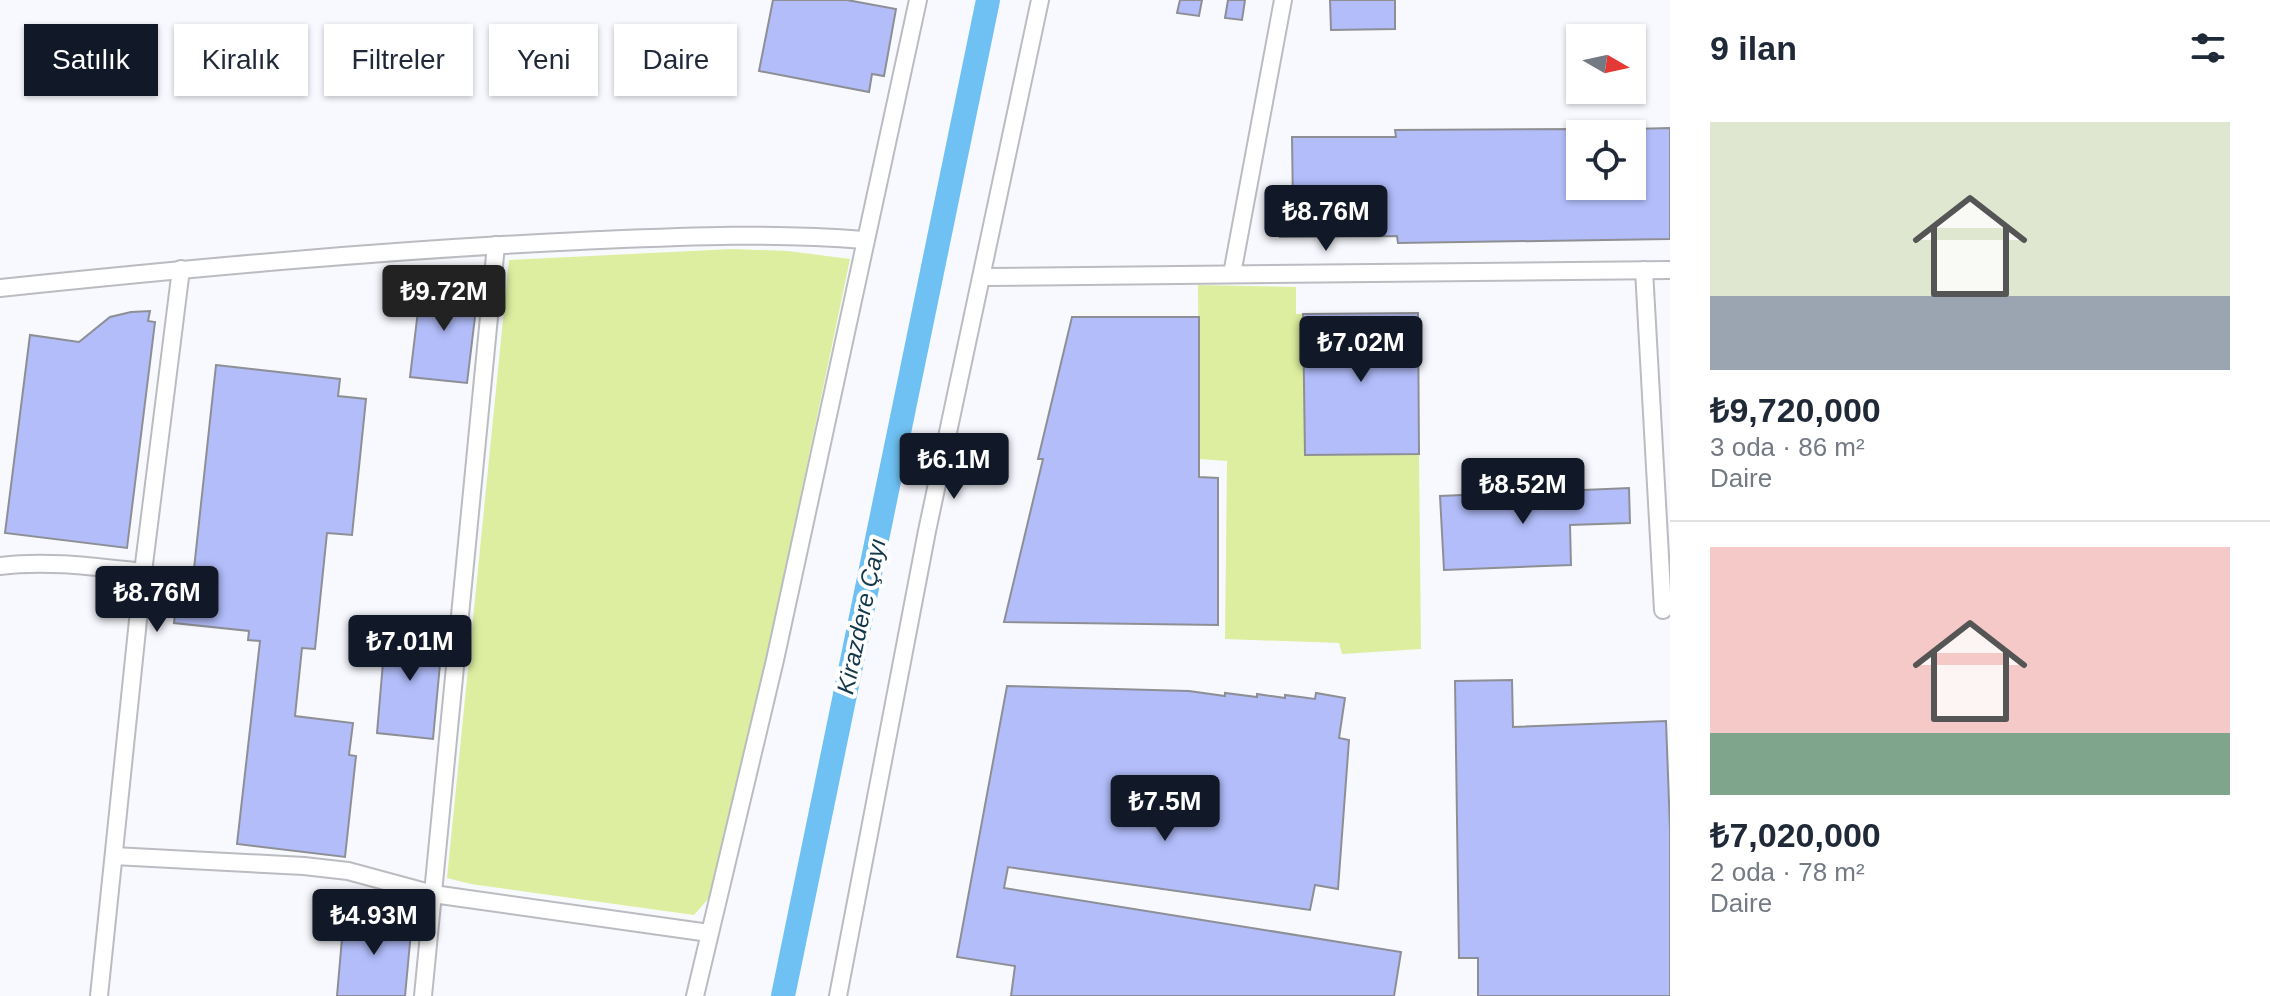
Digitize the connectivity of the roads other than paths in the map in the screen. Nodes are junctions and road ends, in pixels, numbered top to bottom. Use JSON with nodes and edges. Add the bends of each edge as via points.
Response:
{"nodes":[{"id":1,"x":918,"y":0,"type":"edge"},
{"id":2,"x":1040,"y":0,"type":"edge"},
{"id":3,"x":1283,"y":0,"type":"edge"},
{"id":4,"x":864,"y":240,"type":"junction"},
{"id":5,"x":496,"y":245,"type":"junction"},
{"id":6,"x":181,"y":269,"type":"junction"},
{"id":7,"x":1644,"y":270,"type":"junction"},
{"id":8,"x":1670,"y":270,"type":"edge"},
{"id":9,"x":1232,"y":274,"type":"junction"},
{"id":10,"x":983,"y":277,"type":"junction"},
{"id":11,"x":0,"y":288,"type":"edge"},
{"id":12,"x":0,"y":566,"type":"edge"},
{"id":13,"x":143,"y":572,"type":"junction"},
{"id":14,"x":1663,"y":610,"type":"dead end"},
{"id":15,"x":114,"y":856,"type":"junction"},
{"id":16,"x":433,"y":894,"type":"junction"},
{"id":17,"x":709,"y":933,"type":"junction"},
{"id":18,"x":99,"y":996,"type":"edge"},
{"id":19,"x":423,"y":996,"type":"edge"},
{"id":20,"x":695,"y":996,"type":"edge"},
{"id":21,"x":838,"y":996,"type":"edge"}],
"edges":[{"from":1,"to":4,"type":"street"},
{"from":2,"to":10,"type":"street"},
{"from":3,"to":9,"type":"street"},
{"from":4,"to":5,"type":"street","via":[[792,234]]},
{"from":4,"to":17,"type":"street","via":[[775,660]]},
{"from":5,"to":6,"type":"street"},
{"from":5,"to":16,"type":"street"},
{"from":6,"to":11,"type":"street"},
{"from":6,"to":13,"type":"street"},
{"from":7,"to":8,"type":"street"},
{"from":7,"to":9,"type":"street"},
{"from":7,"to":14,"type":"street"},
{"from":9,"to":10,"type":"street"},
{"from":10,"to":21,"type":"street","via":[[927,531]]},
{"from":12,"to":13,"type":"street","via":[[55,564]]},
{"from":13,"to":15,"type":"street"},
{"from":15,"to":16,"type":"street","via":[[334,869]]},
{"from":15,"to":18,"type":"street"},
{"from":16,"to":17,"type":"street"},
{"from":16,"to":19,"type":"street"},
{"from":17,"to":20,"type":"street"}]}
